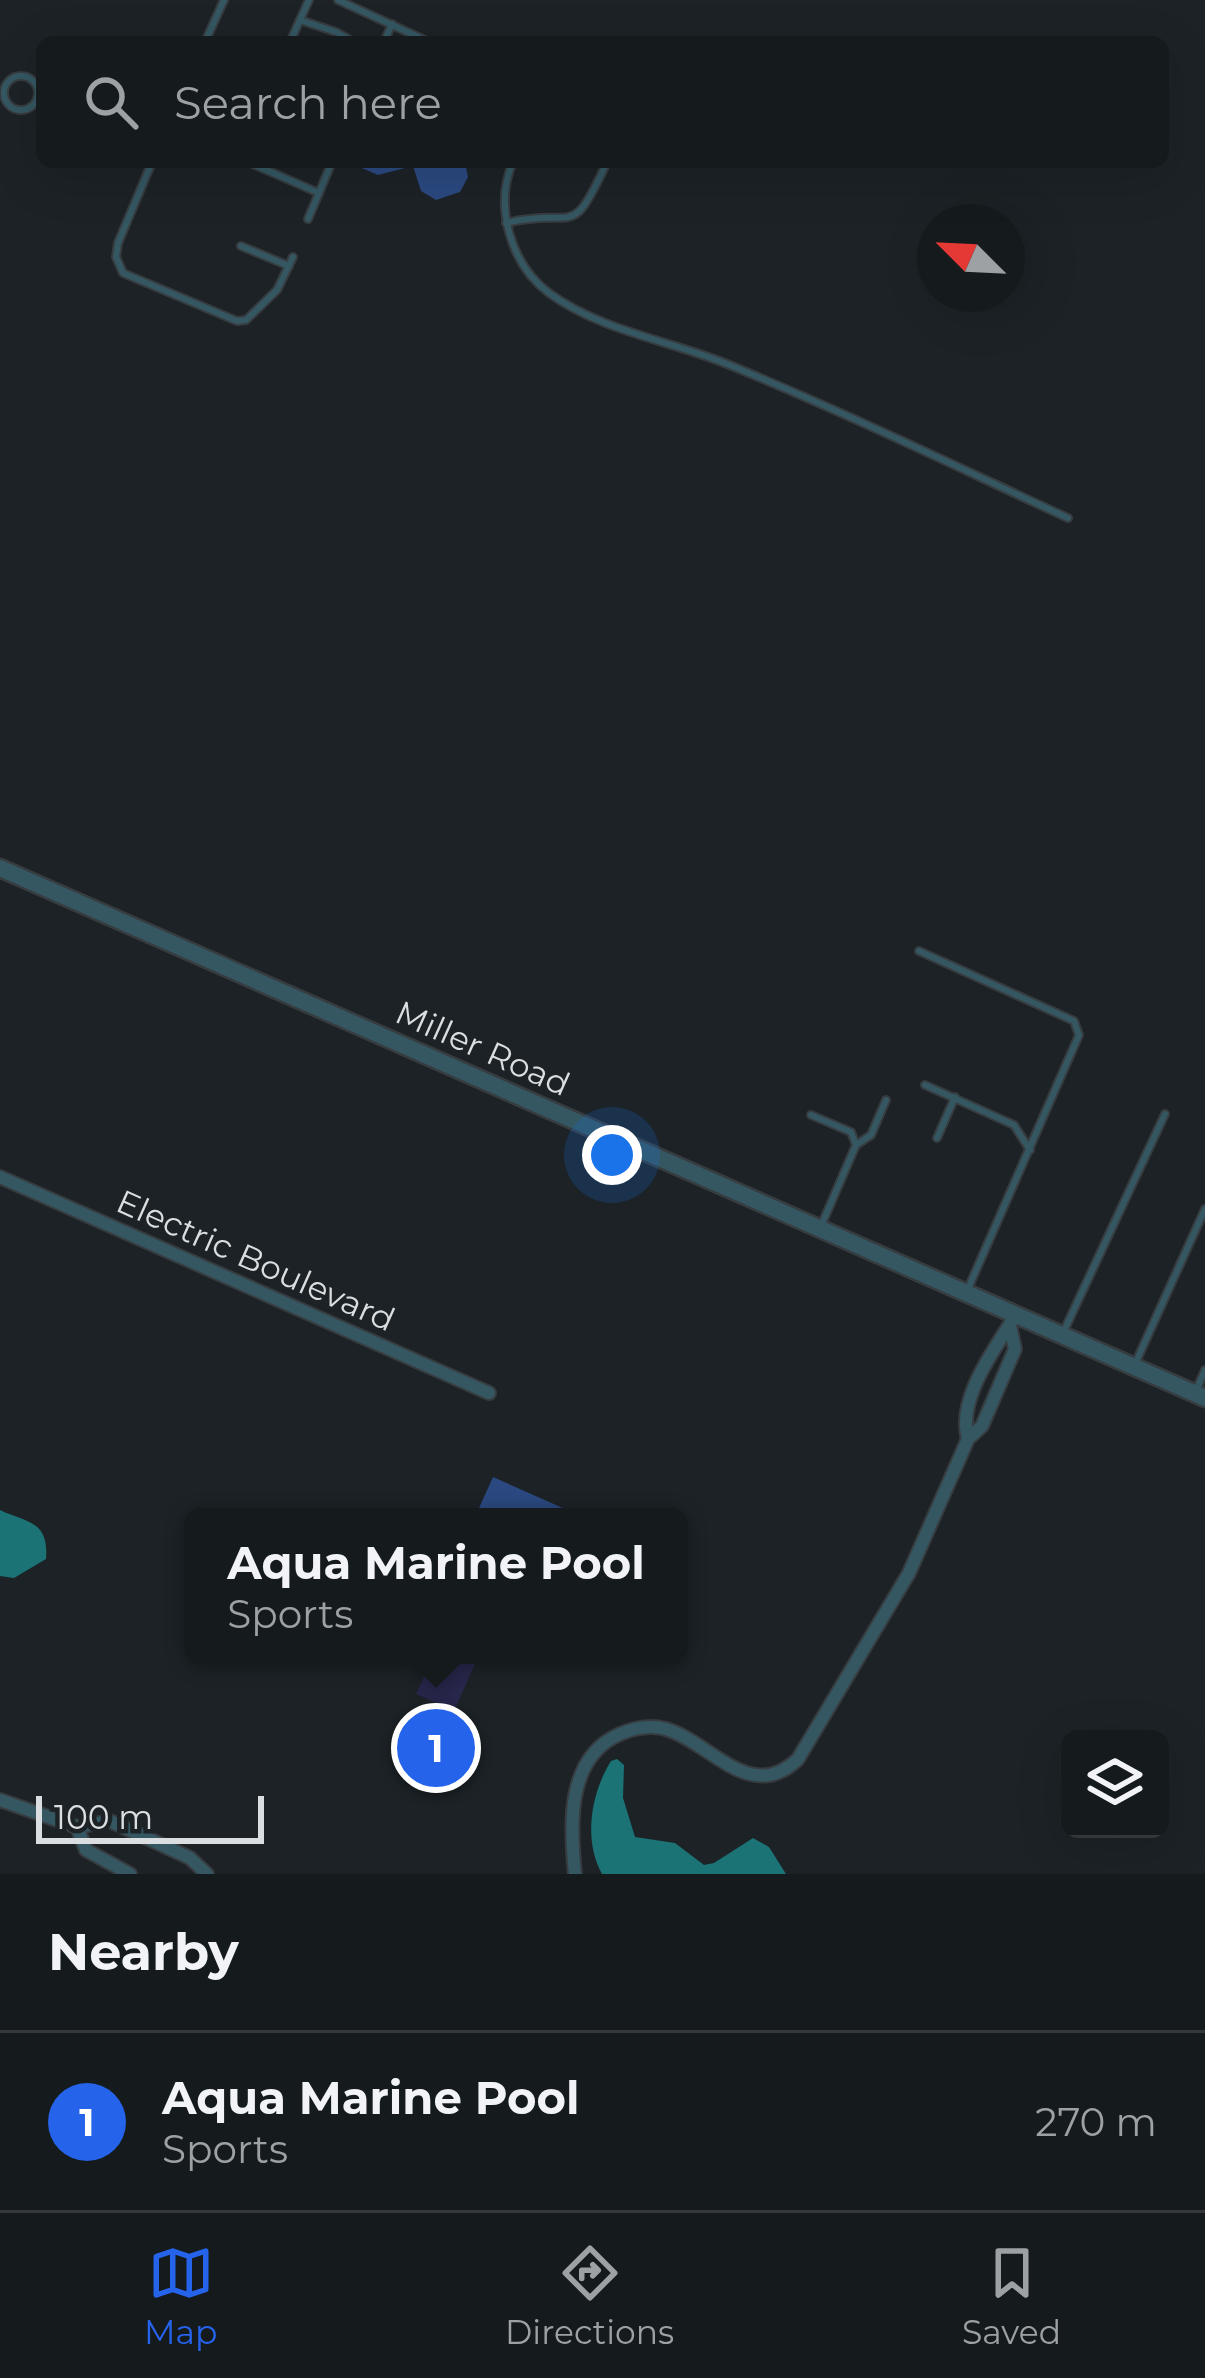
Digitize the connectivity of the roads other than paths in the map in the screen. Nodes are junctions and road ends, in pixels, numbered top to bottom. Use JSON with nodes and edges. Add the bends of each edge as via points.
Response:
{"nodes":[{"id":1,"x":224,"y":0,"type":"edge"},
{"id":2,"x":309,"y":0,"type":"edge"},
{"id":3,"x":338,"y":0,"type":"edge"},
{"id":4,"x":300,"y":20,"type":"junction"},
{"id":5,"x":392,"y":24,"type":"junction"},
{"id":6,"x":208,"y":36,"type":"edge"},
{"id":7,"x":293,"y":36,"type":"edge"},
{"id":8,"x":343,"y":36,"type":"edge"},
{"id":9,"x":387,"y":36,"type":"edge"},
{"id":10,"x":417,"y":36,"type":"edge"},
{"id":11,"x":2,"y":84,"type":"edge"},
{"id":12,"x":36,"y":85,"type":"edge"},
{"id":13,"x":36,"y":102,"type":"edge"},
{"id":14,"x":149,"y":168,"type":"edge"},
{"id":15,"x":262,"y":168,"type":"edge"},
{"id":16,"x":329,"y":168,"type":"edge"},
{"id":17,"x":512,"y":168,"type":"edge"},
{"id":18,"x":604,"y":168,"type":"edge"},
{"id":19,"x":319,"y":193,"type":"junction"},
{"id":20,"x":308,"y":219,"type":"dead end"},
{"id":21,"x":506,"y":223,"type":"junction"},
{"id":22,"x":241,"y":246,"type":"dead end"},
{"id":23,"x":1068,"y":518,"type":"dead end"},
{"id":24,"x":0,"y":868,"type":"edge"},
{"id":25,"x":919,"y":951,"type":"dead end"},
{"id":26,"x":925,"y":1085,"type":"dead end"},
{"id":27,"x":956,"y":1097,"type":"junction"},
{"id":28,"x":886,"y":1100,"type":"dead end"},
{"id":29,"x":812,"y":1114,"type":"dead end"},
{"id":30,"x":1165,"y":1114,"type":"dead end"},
{"id":31,"x":937,"y":1138,"type":"dead end"},
{"id":32,"x":856,"y":1145,"type":"junction"},
{"id":33,"x":1030,"y":1150,"type":"junction"},
{"id":34,"x":0,"y":1178,"type":"edge"},
{"id":35,"x":1205,"y":1209,"type":"edge"},
{"id":36,"x":820,"y":1230,"type":"junction"},
{"id":37,"x":966,"y":1294,"type":"junction"},
{"id":38,"x":1012,"y":1320,"type":"junction"},
{"id":39,"x":1062,"y":1336,"type":"junction"},
{"id":40,"x":1133,"y":1368,"type":"junction"},
{"id":41,"x":1205,"y":1370,"type":"edge"},
{"id":42,"x":489,"y":1393,"type":"dead end"},
{"id":43,"x":1200,"y":1396,"type":"edge"},
{"id":44,"x":968,"y":1439,"type":"junction"},
{"id":45,"x":0,"y":1800,"type":"edge"},
{"id":46,"x":77,"y":1827,"type":"junction"},
{"id":47,"x":130,"y":1874,"type":"edge"},
{"id":48,"x":207,"y":1874,"type":"edge"},
{"id":49,"x":575,"y":1874,"type":"edge"}],
"edges":[{"from":1,"to":6,"type":"lane"},
{"from":2,"to":4,"type":"lane"},
{"from":3,"to":5,"type":"lane"},
{"from":4,"to":7,"type":"lane"},
{"from":4,"to":8,"type":"lane"},
{"from":5,"to":9,"type":"lane"},
{"from":5,"to":10,"type":"lane"},
{"from":11,"to":12,"type":"lane","via":[[19,77]]},
{"from":11,"to":13,"type":"lane","via":[[8,101],[27,109]]},
{"from":14,"to":22,"type":"lane","via":[[118,243],[123,273],[246,320],[267,303],[291,262]]},
{"from":15,"to":19,"type":"lane"},
{"from":16,"to":19,"type":"lane"},
{"from":17,"to":21,"type":"lane"},
{"from":18,"to":21,"type":"lane","via":[[577,215]]},
{"from":19,"to":20,"type":"lane"},
{"from":21,"to":23,"type":"lane","via":[[527,270],[582,313],[780,386]]},
{"from":24,"to":36,"type":"street","name":"Miller Road"},
{"from":25,"to":33,"type":"lane","via":[[1074,1021],[1079,1035]]},
{"from":26,"to":27,"type":"lane"},
{"from":27,"to":31,"type":"lane"},
{"from":27,"to":33,"type":"lane","via":[[1014,1125]]},
{"from":28,"to":32,"type":"lane","via":[[871,1135]]},
{"from":29,"to":32,"type":"lane","via":[[851,1132]]},
{"from":30,"to":39,"type":"lane"},
{"from":32,"to":36,"type":"lane"},
{"from":33,"to":37,"type":"lane"},
{"from":34,"to":42,"type":"street","name":"Electric Boulevard"},
{"from":35,"to":40,"type":"lane"},
{"from":36,"to":37,"type":"street","name":"Miller Road"},
{"from":37,"to":38,"type":"street","name":"Miller Road"},
{"from":38,"to":39,"type":"street","name":"Miller Road"},
{"from":38,"to":44,"type":"street","via":[[963,1420]]},
{"from":38,"to":44,"type":"street","via":[[1016,1348],[982,1426]]},
{"from":39,"to":40,"type":"street","name":"Miller Road"},
{"from":40,"to":43,"type":"street","name":"Miller Road"},
{"from":41,"to":43,"type":"lane"},
{"from":44,"to":49,"type":"street","via":[[909,1573],[798,1759],[753,1775],[665,1729],[619,1734],[580,1777],[571,1817]]},
{"from":45,"to":46,"type":"street"},
{"from":46,"to":47,"type":"street","via":[[86,1850]]},
{"from":46,"to":48,"type":"street","via":[[120,1824]]}]}
